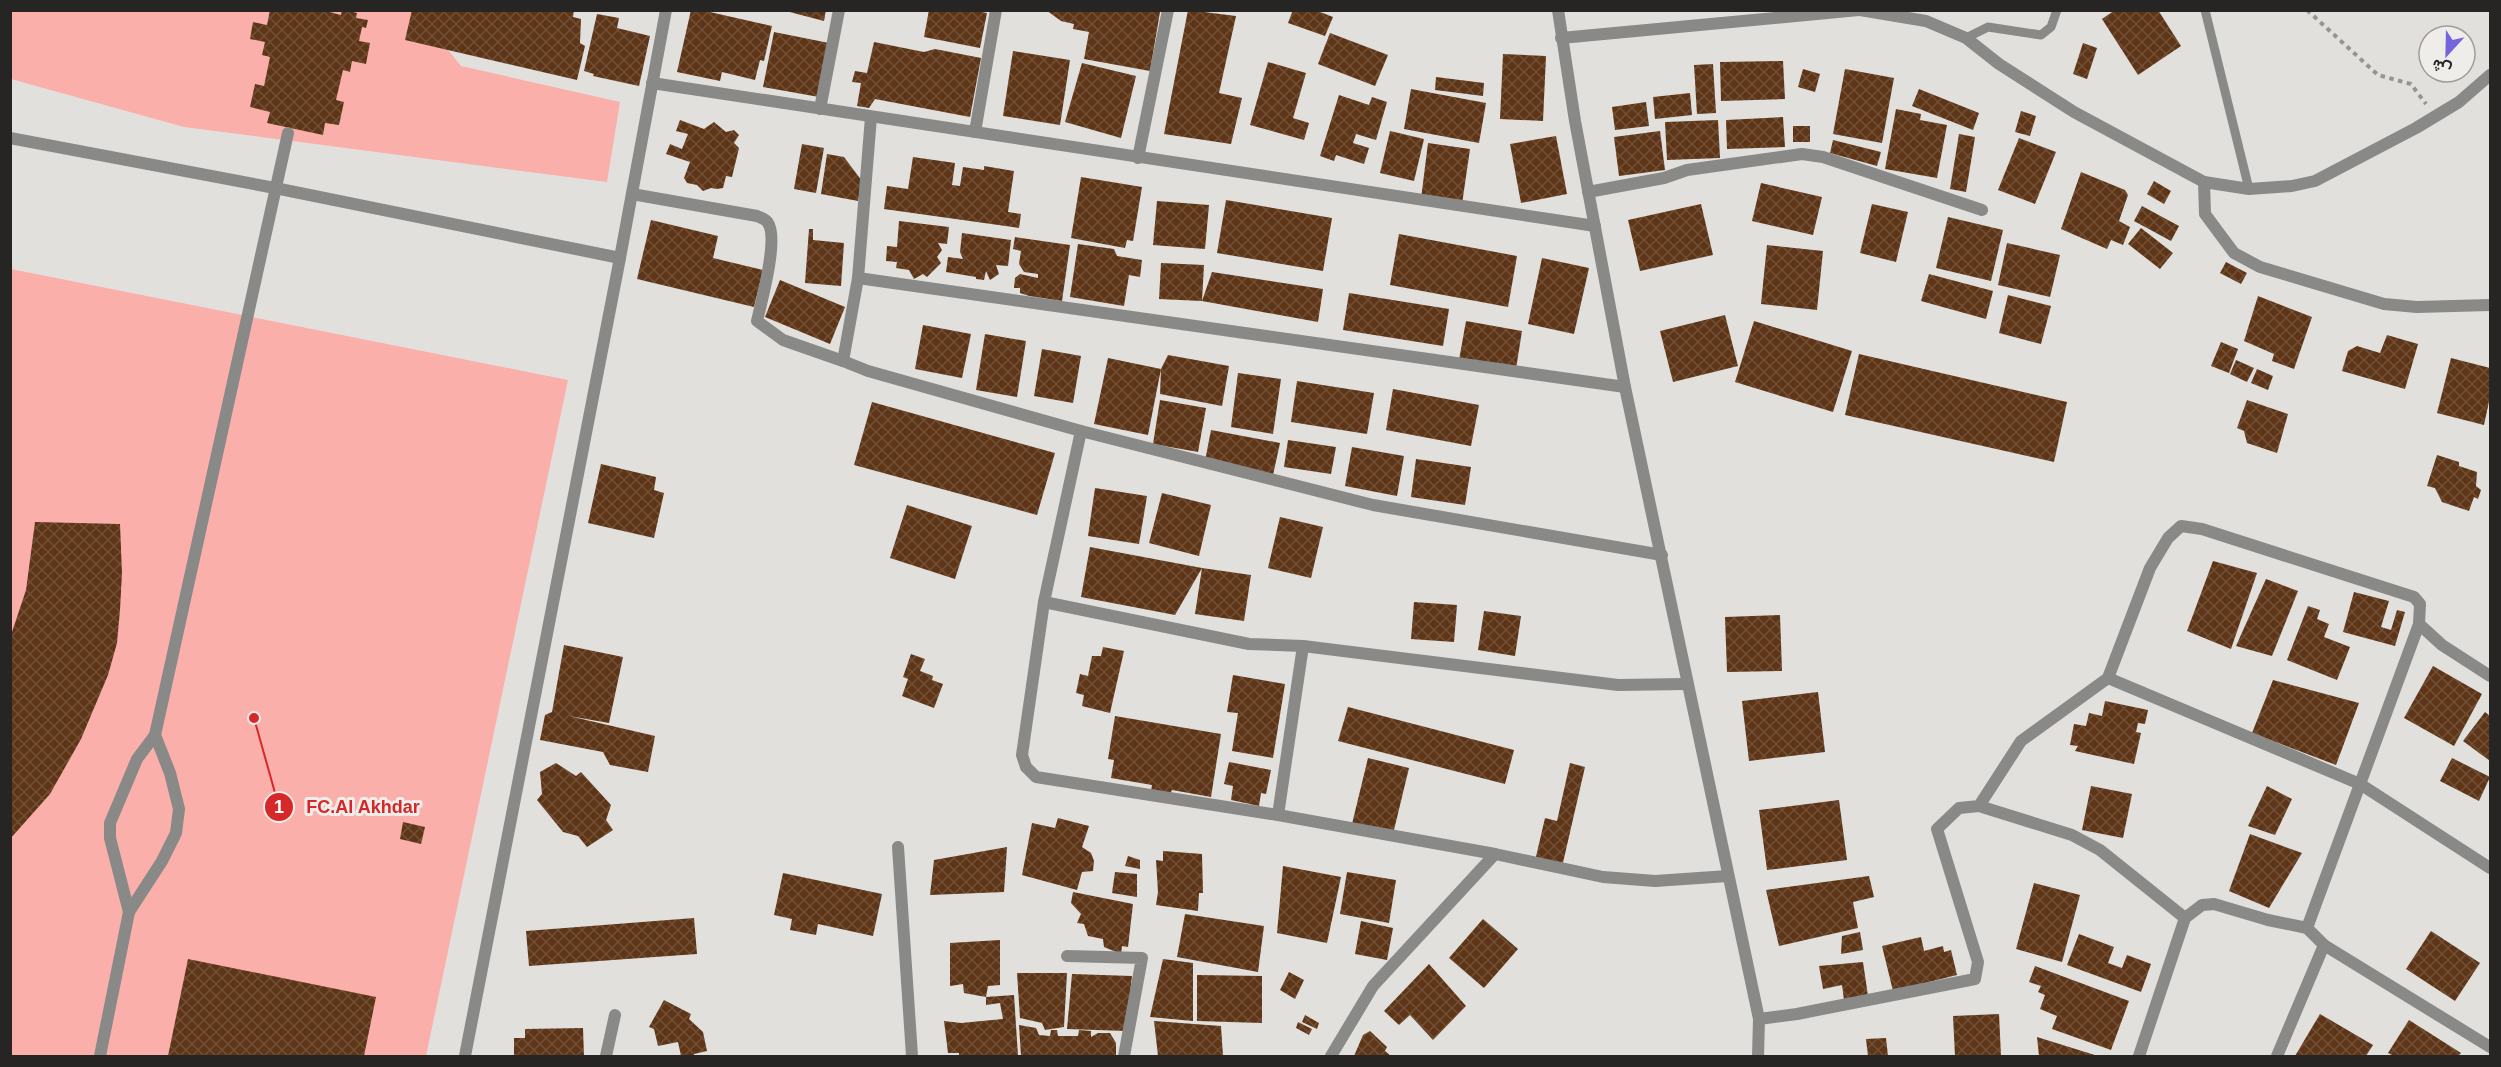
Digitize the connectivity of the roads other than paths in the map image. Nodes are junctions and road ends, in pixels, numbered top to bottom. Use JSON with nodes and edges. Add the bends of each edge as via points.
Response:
{"nodes":[{"id":1,"x":666,"y":10,"type":"edge"},
{"id":2,"x":838,"y":10,"type":"edge"},
{"id":3,"x":996,"y":10,"type":"edge"},
{"id":4,"x":1168,"y":10,"type":"edge"},
{"id":5,"x":1558,"y":10,"type":"edge"},
{"id":6,"x":1859,"y":10,"type":"edge"},
{"id":7,"x":2057,"y":10,"type":"edge"},
{"id":8,"x":2205,"y":10,"type":"edge"},
{"id":9,"x":1561,"y":38,"type":"junction"},
{"id":10,"x":1966,"y":38,"type":"junction"},
{"id":11,"x":2490,"y":75,"type":"edge"},
{"id":12,"x":652,"y":83,"type":"junction"},
{"id":13,"x":820,"y":109,"type":"junction"},
{"id":14,"x":871,"y":117,"type":"junction"},
{"id":15,"x":975,"y":132,"type":"junction"},
{"id":16,"x":288,"y":134,"type":"dead end"},
{"id":17,"x":10,"y":138,"type":"edge"},
{"id":18,"x":1138,"y":158,"type":"junction"},
{"id":19,"x":2204,"y":182,"type":"junction"},
{"id":20,"x":275,"y":188,"type":"junction"},
{"id":21,"x":2249,"y":189,"type":"junction"},
{"id":22,"x":1588,"y":192,"type":"junction"},
{"id":23,"x":632,"y":194,"type":"junction"},
{"id":24,"x":1982,"y":210,"type":"dead end"},
{"id":25,"x":1595,"y":226,"type":"junction"},
{"id":26,"x":620,"y":258,"type":"junction"},
{"id":27,"x":858,"y":278,"type":"junction"},
{"id":28,"x":2490,"y":305,"type":"edge"},
{"id":29,"x":843,"y":361,"type":"junction"},
{"id":30,"x":1625,"y":387,"type":"junction"},
{"id":31,"x":1081,"y":431,"type":"junction"},
{"id":32,"x":1662,"y":555,"type":"junction"},
{"id":33,"x":1044,"y":602,"type":"junction"},
{"id":34,"x":2419,"y":624,"type":"junction"},
{"id":35,"x":1303,"y":646,"type":"junction"},
{"id":36,"x":2490,"y":676,"type":"edge"},
{"id":37,"x":2108,"y":678,"type":"junction"},
{"id":38,"x":1686,"y":684,"type":"junction"},
{"id":39,"x":155,"y":735,"type":"junction"},
{"id":40,"x":2360,"y":784,"type":"junction"},
{"id":41,"x":1979,"y":806,"type":"junction"},
{"id":42,"x":1278,"y":814,"type":"junction"},
{"id":43,"x":898,"y":847,"type":"dead end"},
{"id":44,"x":1495,"y":854,"type":"junction"},
{"id":45,"x":2490,"y":868,"type":"edge"},
{"id":46,"x":1728,"y":876,"type":"junction"},
{"id":47,"x":129,"y":912,"type":"junction"},
{"id":48,"x":2185,"y":918,"type":"junction"},
{"id":49,"x":2307,"y":928,"type":"junction"},
{"id":50,"x":2324,"y":945,"type":"junction"},
{"id":51,"x":1067,"y":956,"type":"dead end"},
{"id":52,"x":615,"y":1015,"type":"dead end"},
{"id":53,"x":1759,"y":1019,"type":"junction"},
{"id":54,"x":2490,"y":1047,"type":"edge"},
{"id":55,"x":100,"y":1056,"type":"edge"},
{"id":56,"x":465,"y":1056,"type":"edge"},
{"id":57,"x":606,"y":1056,"type":"edge"},
{"id":58,"x":912,"y":1056,"type":"edge"},
{"id":59,"x":1124,"y":1056,"type":"edge"},
{"id":60,"x":1331,"y":1056,"type":"edge"},
{"id":61,"x":1758,"y":1056,"type":"edge"},
{"id":62,"x":2139,"y":1056,"type":"edge"},
{"id":63,"x":2277,"y":1056,"type":"edge"}],
"edges":[{"from":1,"to":12,"type":"street"},
{"from":2,"to":13,"type":"street"},
{"from":3,"to":15,"type":"street"},
{"from":4,"to":18,"type":"street"},
{"from":5,"to":9,"type":"street"},
{"from":6,"to":9,"type":"street"},
{"from":6,"to":10,"type":"street","via":[[1926,21]]},
{"from":7,"to":10,"type":"lane","via":[[2051,27],[2041,35],[1988,27]]},
{"from":8,"to":21,"type":"lane"},
{"from":9,"to":22,"type":"street"},
{"from":10,"to":19,"type":"street","via":[[2074,112]]},
{"from":11,"to":21,"type":"street","via":[[2436,116],[2315,181]]},
{"from":12,"to":13,"type":"street"},
{"from":12,"to":23,"type":"street"},
{"from":13,"to":14,"type":"street"},
{"from":14,"to":15,"type":"street"},
{"from":14,"to":27,"type":"street"},
{"from":15,"to":18,"type":"street"},
{"from":16,"to":20,"type":"street"},
{"from":17,"to":20,"type":"street"},
{"from":18,"to":25,"type":"street"},
{"from":19,"to":21,"type":"street"},
{"from":19,"to":28,"type":"street","via":[[2205,214],[2234,253],[2260,267],[2384,304]]},
{"from":20,"to":26,"type":"street"},
{"from":20,"to":39,"type":"street"},
{"from":22,"to":24,"type":"street","via":[[1687,170],[1802,154],[1823,157]]},
{"from":22,"to":25,"type":"street"},
{"from":23,"to":26,"type":"street"},
{"from":23,"to":29,"type":"street","via":[[764,219],[771,232],[768,276],[757,321],[783,340]]},
{"from":25,"to":30,"type":"street"},
{"from":26,"to":56,"type":"street"},
{"from":27,"to":29,"type":"street"},
{"from":27,"to":30,"type":"street"},
{"from":29,"to":31,"type":"street"},
{"from":30,"to":32,"type":"street"},
{"from":31,"to":32,"type":"street","via":[[1373,505]]},
{"from":31,"to":33,"type":"street"},
{"from":32,"to":38,"type":"street"},
{"from":33,"to":35,"type":"street","via":[[1250,644]]},
{"from":33,"to":42,"type":"street","via":[[1022,755],[1026,767],[1036,777]]},
{"from":34,"to":36,"type":"street","via":[[2442,645]]},
{"from":34,"to":37,"type":"street","via":[[2420,604],[2414,597],[2202,529],[2181,526],[2168,538],[2150,568]]},
{"from":34,"to":40,"type":"street"},
{"from":35,"to":38,"type":"street","via":[[1618,685]]},
{"from":35,"to":42,"type":"street"},
{"from":37,"to":40,"type":"street"},
{"from":37,"to":41,"type":"street","via":[[2021,741]]},
{"from":38,"to":46,"type":"street"},
{"from":39,"to":47,"type":"street","via":[[137,759],[110,823],[110,838]]},
{"from":39,"to":47,"type":"street","via":[[179,809],[176,833]]},
{"from":40,"to":45,"type":"street"},
{"from":40,"to":49,"type":"street"},
{"from":41,"to":48,"type":"street","via":[[2072,835],[2100,850]]},
{"from":41,"to":53,"type":"street","via":[[1959,808],[1937,829],[1978,962],[1975,979]]},
{"from":42,"to":44,"type":"street"},
{"from":43,"to":58,"type":"street"},
{"from":44,"to":46,"type":"street","via":[[1603,877],[1655,881]]},
{"from":44,"to":60,"type":"street","via":[[1373,986]]},
{"from":46,"to":53,"type":"street"},
{"from":47,"to":55,"type":"street"},
{"from":48,"to":49,"type":"street","via":[[2202,905],[2214,904]]},
{"from":48,"to":62,"type":"street"},
{"from":49,"to":50,"type":"street"},
{"from":50,"to":54,"type":"street"},
{"from":50,"to":63,"type":"street"},
{"from":51,"to":59,"type":"street","via":[[1142,958]]},
{"from":52,"to":57,"type":"street"},
{"from":53,"to":61,"type":"street"}]}
